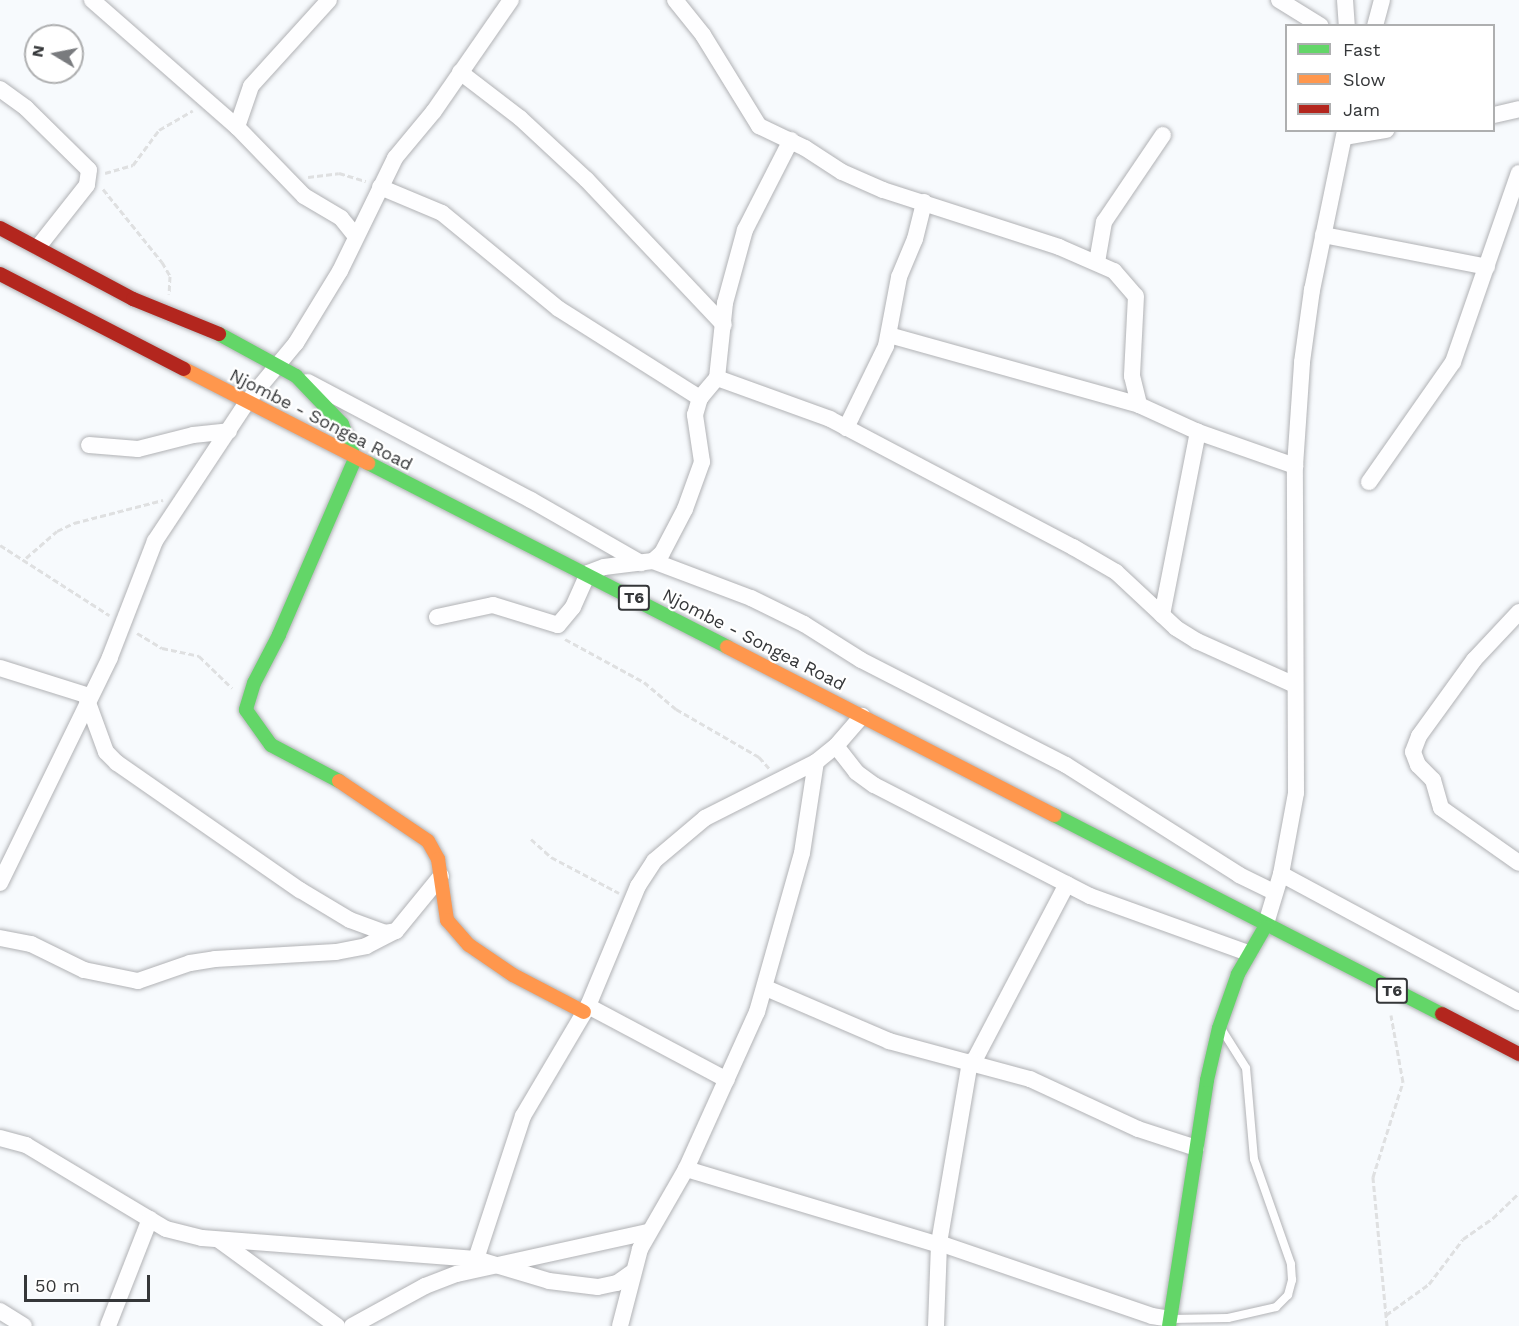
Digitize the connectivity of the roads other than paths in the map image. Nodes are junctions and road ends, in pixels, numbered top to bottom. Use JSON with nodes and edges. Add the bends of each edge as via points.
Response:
{"nodes":[{"id":1,"x":92,"y":0,"type":"edge"},
{"id":2,"x":329,"y":0,"type":"edge"},
{"id":3,"x":511,"y":0,"type":"edge"},
{"id":4,"x":675,"y":0,"type":"edge"},
{"id":5,"x":1279,"y":0,"type":"edge"},
{"id":6,"x":1345,"y":0,"type":"edge"},
{"id":7,"x":1382,"y":0,"type":"edge"},
{"id":8,"x":1318,"y":24,"type":"edge"},
{"id":9,"x":1347,"y":24,"type":"edge"},
{"id":10,"x":1376,"y":24,"type":"edge"},
{"id":11,"x":460,"y":72,"type":"junction"},
{"id":12,"x":0,"y":89,"type":"edge"},
{"id":13,"x":1519,"y":109,"type":"edge"},
{"id":14,"x":1495,"y":115,"type":"edge"},
{"id":15,"x":237,"y":127,"type":"junction"},
{"id":16,"x":1365,"y":132,"type":"edge"},
{"id":17,"x":1344,"y":134,"type":"edge"},
{"id":18,"x":1163,"y":135,"type":"dead end"},
{"id":19,"x":791,"y":140,"type":"junction"},
{"id":20,"x":1519,"y":173,"type":"edge"},
{"id":21,"x":380,"y":187,"type":"junction"},
{"id":22,"x":924,"y":202,"type":"junction"},
{"id":23,"x":0,"y":228,"type":"edge"},
{"id":24,"x":355,"y":235,"type":"junction"},
{"id":25,"x":1323,"y":235,"type":"junction"},
{"id":26,"x":38,"y":247,"type":"junction"},
{"id":27,"x":1097,"y":262,"type":"junction"},
{"id":28,"x":1488,"y":267,"type":"junction"},
{"id":29,"x":0,"y":273,"type":"edge"},
{"id":30,"x":724,"y":325,"type":"junction"},
{"id":31,"x":889,"y":335,"type":"junction"},
{"id":32,"x":278,"y":364,"type":"junction"},
{"id":33,"x":717,"y":378,"type":"junction"},
{"id":34,"x":301,"y":381,"type":"junction"},
{"id":35,"x":700,"y":398,"type":"junction"},
{"id":36,"x":247,"y":402,"type":"junction"},
{"id":37,"x":1139,"y":405,"type":"junction"},
{"id":38,"x":846,"y":428,"type":"junction"},
{"id":39,"x":230,"y":431,"type":"junction"},
{"id":40,"x":1198,"y":432,"type":"junction"},
{"id":41,"x":317,"y":438,"type":"junction"},
{"id":42,"x":89,"y":446,"type":"dead end"},
{"id":43,"x":356,"y":459,"type":"junction"},
{"id":44,"x":1295,"y":466,"type":"junction"},
{"id":45,"x":1369,"y":482,"type":"dead end"},
{"id":46,"x":648,"y":563,"type":"junction"},
{"id":47,"x":588,"y":573,"type":"junction"},
{"id":48,"x":1519,"y":612,"type":"edge"},
{"id":49,"x":1162,"y":615,"type":"junction"},
{"id":50,"x":437,"y":617,"type":"dead end"},
{"id":51,"x":0,"y":668,"type":"edge"},
{"id":52,"x":1295,"y":686,"type":"junction"},
{"id":53,"x":88,"y":698,"type":"junction"},
{"id":54,"x":862,"y":716,"type":"junction"},
{"id":55,"x":836,"y":747,"type":"junction"},
{"id":56,"x":816,"y":762,"type":"junction"},
{"id":57,"x":1519,"y":863,"type":"edge"},
{"id":58,"x":1281,"y":874,"type":"junction"},
{"id":59,"x":441,"y":876,"type":"junction"},
{"id":60,"x":0,"y":883,"type":"edge"},
{"id":61,"x":1067,"y":884,"type":"junction"},
{"id":62,"x":1274,"y":892,"type":"junction"},
{"id":63,"x":1265,"y":927,"type":"junction"},
{"id":64,"x":396,"y":931,"type":"junction"},
{"id":65,"x":0,"y":938,"type":"edge"},
{"id":66,"x":1248,"y":954,"type":"junction"},
{"id":67,"x":766,"y":988,"type":"junction"},
{"id":68,"x":1519,"y":1002,"type":"edge"},
{"id":69,"x":586,"y":1009,"type":"junction"},
{"id":70,"x":1219,"y":1028,"type":"junction"},
{"id":71,"x":1519,"y":1054,"type":"edge"},
{"id":72,"x":972,"y":1062,"type":"junction"},
{"id":73,"x":727,"y":1080,"type":"junction"},
{"id":74,"x":0,"y":1138,"type":"edge"},
{"id":75,"x":1196,"y":1148,"type":"junction"},
{"id":76,"x":686,"y":1169,"type":"junction"},
{"id":77,"x":150,"y":1219,"type":"junction"},
{"id":78,"x":648,"y":1232,"type":"junction"},
{"id":79,"x":219,"y":1240,"type":"junction"},
{"id":80,"x":939,"y":1244,"type":"junction"},
{"id":81,"x":476,"y":1259,"type":"junction"},
{"id":82,"x":495,"y":1265,"type":"junction"},
{"id":83,"x":633,"y":1272,"type":"junction"},
{"id":84,"x":0,"y":1311,"type":"edge"},
{"id":85,"x":1169,"y":1322,"type":"edge"},
{"id":86,"x":24,"y":1326,"type":"edge"},
{"id":87,"x":108,"y":1326,"type":"edge"},
{"id":88,"x":337,"y":1326,"type":"edge"},
{"id":89,"x":352,"y":1326,"type":"edge"},
{"id":90,"x":620,"y":1326,"type":"edge"},
{"id":91,"x":936,"y":1326,"type":"edge"}],
"edges":[{"from":1,"to":15,"type":"street"},
{"from":2,"to":15,"type":"street","via":[[251,86]]},
{"from":3,"to":11,"type":"street"},
{"from":4,"to":19,"type":"street","via":[[703,35],[759,126]]},
{"from":5,"to":8,"type":"street"},
{"from":6,"to":9,"type":"street"},
{"from":7,"to":10,"type":"street"},
{"from":11,"to":21,"type":"street","via":[[395,158]]},
{"from":11,"to":30,"type":"street","via":[[520,118],[587,180]]},
{"from":12,"to":26,"type":"street","via":[[74,152],[92,179]]},
{"from":13,"to":14,"type":"street"},
{"from":15,"to":24,"type":"street","via":[[304,196],[341,218]]},
{"from":16,"to":17,"type":"street"},
{"from":17,"to":25,"type":"street"},
{"from":18,"to":27,"type":"street","via":[[1104,222]]},
{"from":19,"to":22,"type":"street","via":[[842,172]]},
{"from":19,"to":30,"type":"street","via":[[745,230],[725,303]]},
{"from":20,"to":28,"type":"street"},
{"from":21,"to":24,"type":"street"},
{"from":21,"to":35,"type":"street","via":[[442,213],[559,309]]},
{"from":22,"to":27,"type":"street"},
{"from":22,"to":31,"type":"street","via":[[915,239],[899,277]]},
{"from":23,"to":26,"type":"main road"},
{"from":24,"to":32,"type":"street","via":[[340,271],[296,343]]},
{"from":25,"to":28,"type":"street"},
{"from":25,"to":44,"type":"street","via":[[1302,362]]},
{"from":26,"to":32,"type":"main road","via":[[159,311],[209,329]]},
{"from":27,"to":37,"type":"street","via":[[1114,272],[1136,296],[1132,376]]},
{"from":28,"to":45,"type":"street","via":[[1453,362]]},
{"from":29,"to":36,"type":"main road","name":"Njombe - Songea Road","number":"T6"},
{"from":30,"to":33,"type":"street"},
{"from":31,"to":37,"type":"street"},
{"from":31,"to":38,"type":"street"},
{"from":32,"to":34,"type":"main road"},
{"from":32,"to":36,"type":"street"},
{"from":33,"to":35,"type":"street"},
{"from":33,"to":38,"type":"street"},
{"from":34,"to":41,"type":"street"},
{"from":34,"to":43,"type":"main road","via":[[342,424]]},
{"from":34,"to":46,"type":"street"},
{"from":35,"to":46,"type":"street","via":[[695,415],[702,462],[685,509]]},
{"from":36,"to":39,"type":"street"},
{"from":36,"to":41,"type":"main road","name":"Njombe - Songea Road","number":"T6"},
{"from":37,"to":40,"type":"street"},
{"from":38,"to":49,"type":"street","via":[[1116,572]]},
{"from":39,"to":42,"type":"street","via":[[193,435],[138,449]]},
{"from":39,"to":53,"type":"street","via":[[155,541],[123,624]]},
{"from":40,"to":44,"type":"street"},
{"from":40,"to":49,"type":"street"},
{"from":41,"to":43,"type":"main road","name":"Njombe - Songea Road","number":"T6"},
{"from":43,"to":47,"type":"main road","name":"Njombe - Songea Road","number":"T6"},
{"from":43,"to":59,"type":"main road","via":[[254,683],[246,710],[271,745],[350,787],[428,841],[438,859]]},
{"from":44,"to":52,"type":"street"},
{"from":46,"to":47,"type":"street","via":[[604,567]]},
{"from":46,"to":62,"type":"street","via":[[751,598],[804,624],[861,660],[1066,765],[1239,875]]},
{"from":47,"to":50,"type":"street","via":[[566,619],[550,625],[522,611],[493,605]]},
{"from":47,"to":54,"type":"main road","name":"Njombe - Songea Road","number":"T6"},
{"from":48,"to":57,"type":"street","via":[[1474,660],[1419,736],[1413,752],[1418,765],[1433,780],[1441,808]]},
{"from":49,"to":52,"type":"street","via":[[1197,641]]},
{"from":51,"to":53,"type":"street"},
{"from":52,"to":58,"type":"street","via":[[1296,793]]},
{"from":53,"to":60,"type":"street"},
{"from":53,"to":64,"type":"street","via":[[106,752],[129,772],[300,890],[376,931]]},
{"from":54,"to":55,"type":"street"},
{"from":54,"to":63,"type":"main road","name":"Njombe - Songea Road","number":"T6"},
{"from":55,"to":56,"type":"street"},
{"from":55,"to":61,"type":"street","via":[[856,772],[874,785]]},
{"from":56,"to":67,"type":"street","via":[[802,853]]},
{"from":56,"to":69,"type":"street","via":[[705,818],[654,861],[632,899]]},
{"from":58,"to":62,"type":"street"},
{"from":58,"to":68,"type":"street"},
{"from":59,"to":64,"type":"street"},
{"from":59,"to":69,"type":"main road","via":[[447,920],[459,936],[513,975]]},
{"from":61,"to":66,"type":"street","via":[[1111,906]]},
{"from":61,"to":72,"type":"street"},
{"from":62,"to":63,"type":"street"},
{"from":63,"to":66,"type":"main road"},
{"from":63,"to":71,"type":"main road","number":"T6"},
{"from":64,"to":65,"type":"street","via":[[366,946],[336,952],[215,959],[190,963],[138,981],[84,970],[31,944]]},
{"from":66,"to":70,"type":"main road"},
{"from":67,"to":72,"type":"street","via":[[889,1041]]},
{"from":67,"to":73,"type":"street"},
{"from":69,"to":73,"type":"street"},
{"from":69,"to":81,"type":"street","via":[[523,1116]]},
{"from":70,"to":75,"type":"main road"},
{"from":70,"to":85,"type":"lane","via":[[1246,1068],[1254,1159],[1288,1254],[1292,1280],[1288,1295],[1276,1307],[1255,1314]]},
{"from":72,"to":75,"type":"street","via":[[1030,1079],[1138,1129]]},
{"from":72,"to":80,"type":"street"},
{"from":73,"to":76,"type":"street"},
{"from":74,"to":77,"type":"street","via":[[26,1145]]},
{"from":75,"to":85,"type":"main road"},
{"from":76,"to":78,"type":"street"},
{"from":76,"to":80,"type":"street"},
{"from":77,"to":79,"type":"street","via":[[166,1229]]},
{"from":77,"to":87,"type":"street"},
{"from":78,"to":82,"type":"street"},
{"from":78,"to":83,"type":"street"},
{"from":79,"to":81,"type":"street"},
{"from":79,"to":88,"type":"street"},
{"from":80,"to":85,"type":"street"},
{"from":80,"to":91,"type":"street"},
{"from":81,"to":82,"type":"street"},
{"from":82,"to":83,"type":"street","via":[[549,1281],[598,1287],[617,1283]]},
{"from":82,"to":89,"type":"street","via":[[425,1286]]},
{"from":83,"to":90,"type":"street"},
{"from":84,"to":86,"type":"street"}]}
